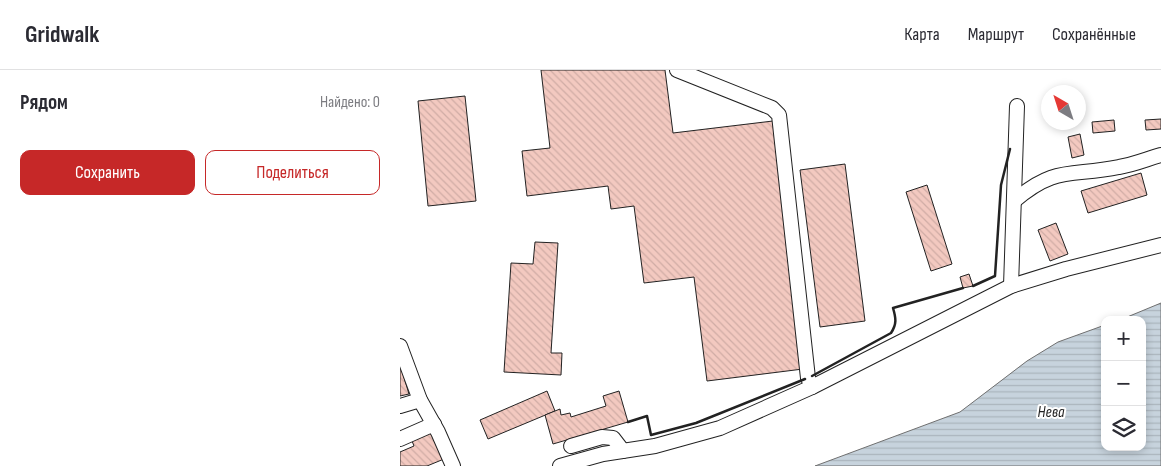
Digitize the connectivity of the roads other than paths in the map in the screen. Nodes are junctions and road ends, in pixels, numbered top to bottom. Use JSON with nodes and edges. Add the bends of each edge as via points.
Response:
{"nodes":[{"id":1,"x":677,"y":70,"type":"edge"},
{"id":2,"x":1017,"y":106,"type":"dead end"},
{"id":3,"x":1161,"y":155,"type":"edge"},
{"id":4,"x":1014,"y":200,"type":"junction"},
{"id":5,"x":1161,"y":245,"type":"edge"},
{"id":6,"x":1012,"y":286,"type":"junction"},
{"id":7,"x":400,"y":346,"type":"edge"},
{"id":8,"x":812,"y":387,"type":"junction"},
{"id":9,"x":420,"y":400,"type":"junction"},
{"id":10,"x":400,"y":406,"type":"edge"},
{"id":11,"x":434,"y":424,"type":"junction"},
{"id":12,"x":400,"y":439,"type":"edge"},
{"id":13,"x":571,"y":446,"type":"dead end"},
{"id":14,"x":623,"y":451,"type":"junction"},
{"id":15,"x":451,"y":465,"type":"edge"},
{"id":16,"x":560,"y":466,"type":"edge"}],
"edges":[{"from":1,"to":8,"type":"street","via":[[772,108],[779,116],[808,378]]},
{"from":2,"to":4,"type":"street"},
{"from":3,"to":4,"type":"street","via":[[1120,167],[1054,175],[1033,184]]},
{"from":4,"to":6,"type":"street"},
{"from":5,"to":6,"type":"street"},
{"from":6,"to":8,"type":"street"},
{"from":7,"to":9,"type":"street"},
{"from":8,"to":14,"type":"street","via":[[720,428],[655,446]]},
{"from":9,"to":10,"type":"street"},
{"from":9,"to":11,"type":"street"},
{"from":11,"to":12,"type":"street"},
{"from":11,"to":15,"type":"street"},
{"from":13,"to":14,"type":"street","via":[[602,437],[613,438]]},
{"from":14,"to":16,"type":"street"}]}
